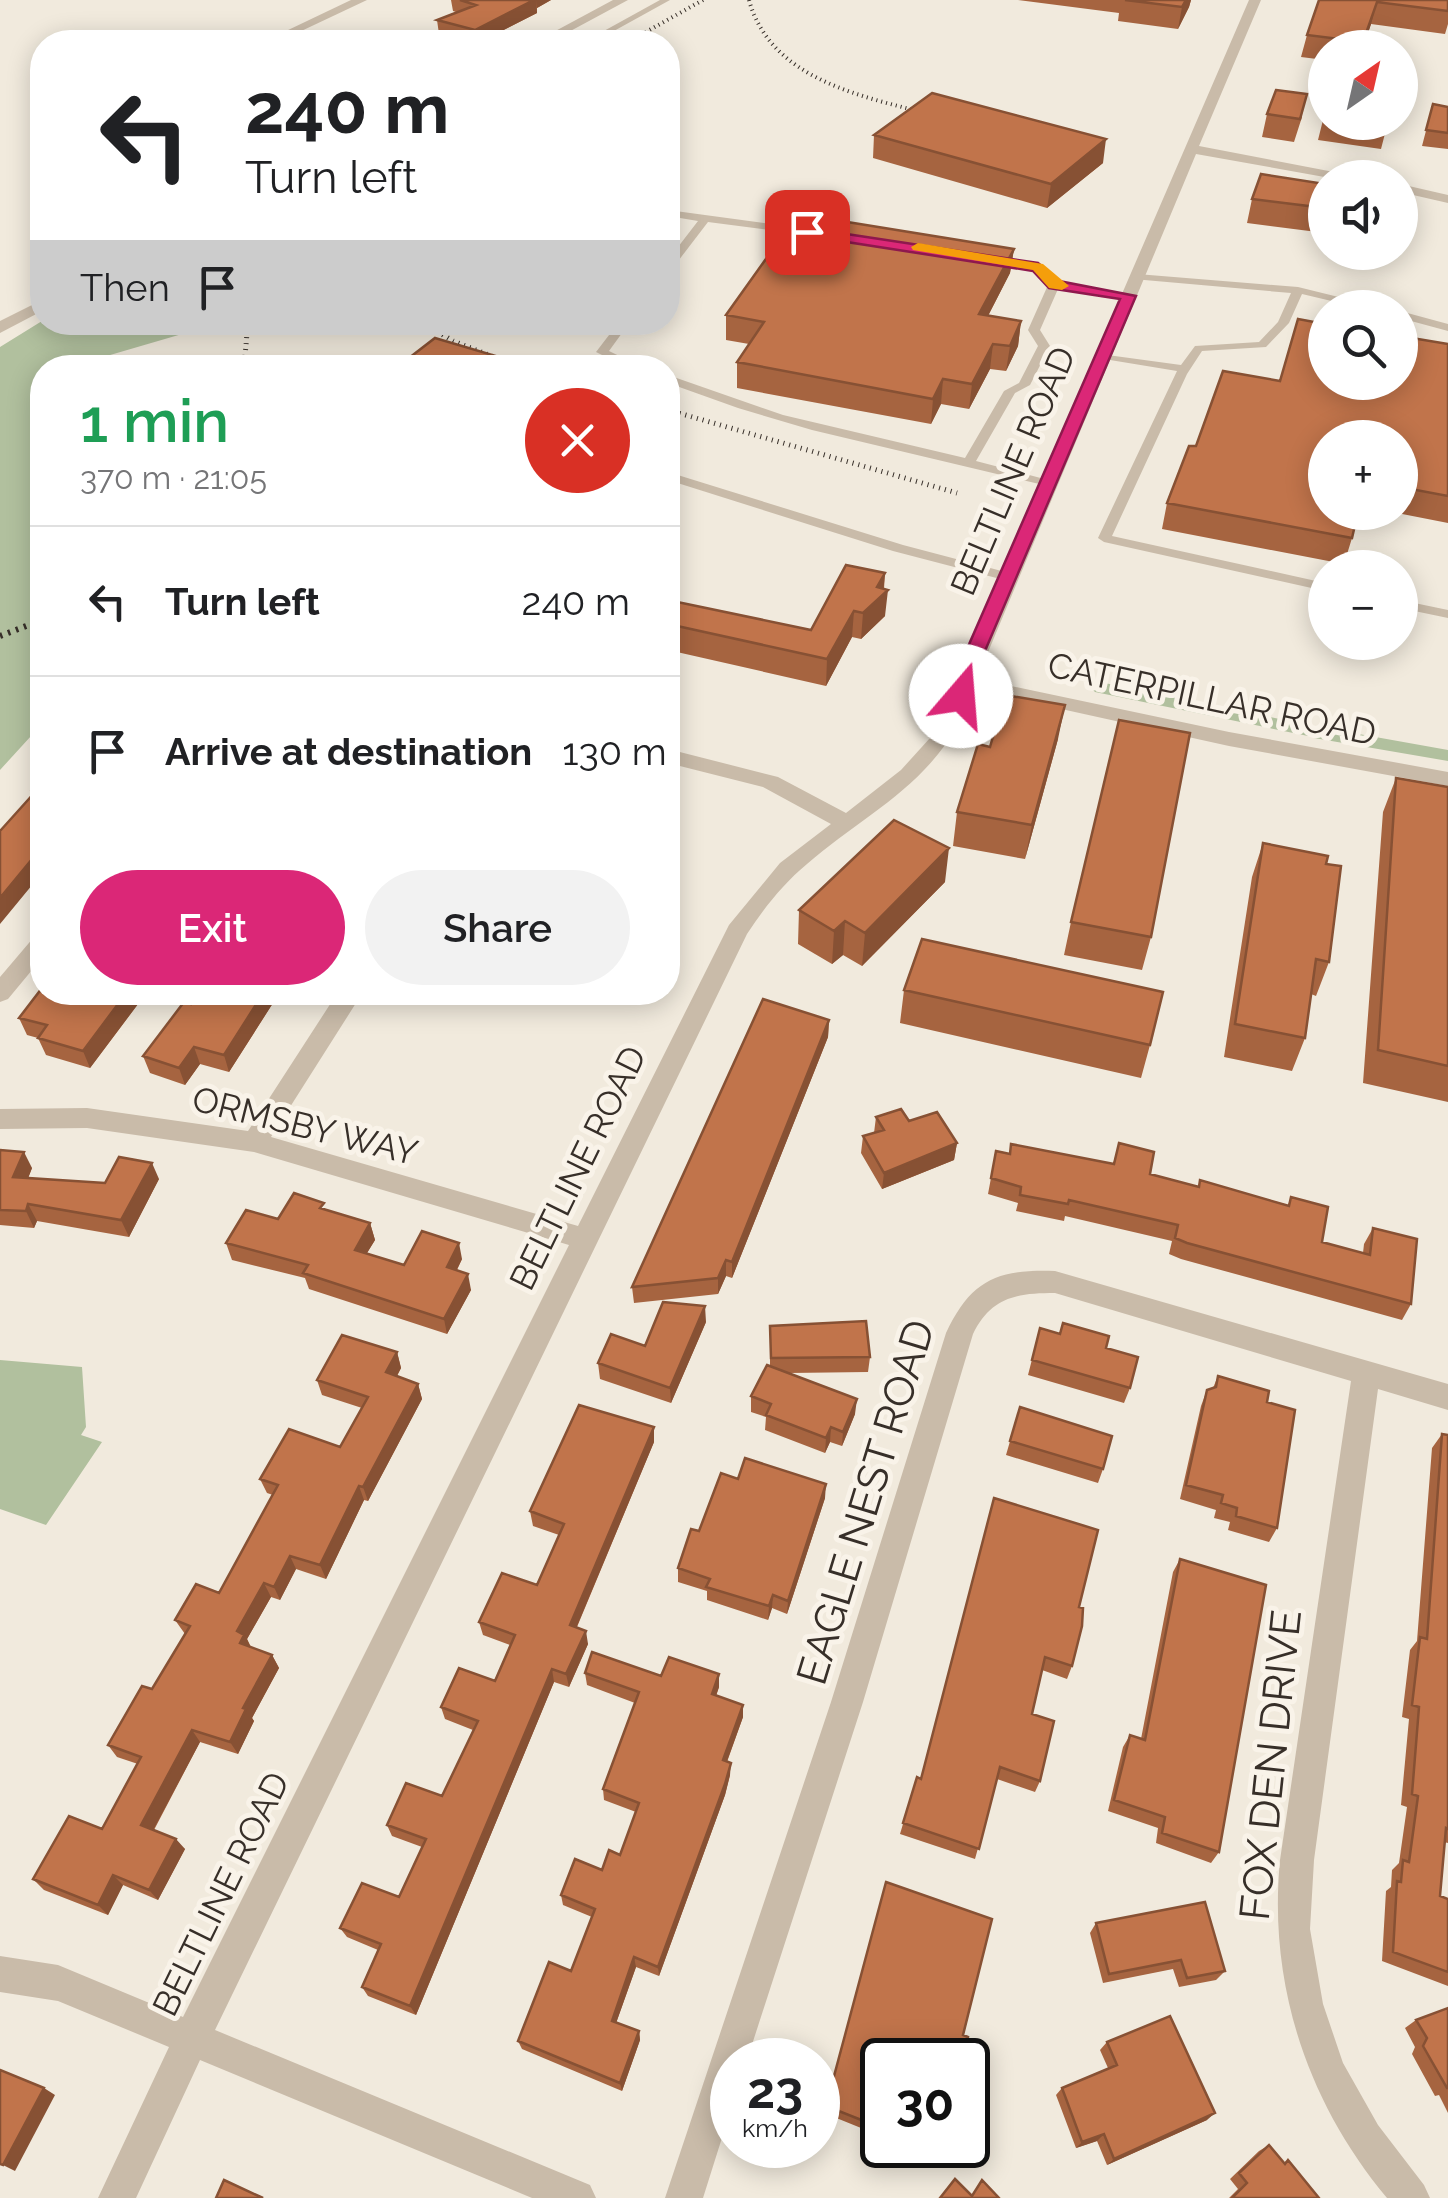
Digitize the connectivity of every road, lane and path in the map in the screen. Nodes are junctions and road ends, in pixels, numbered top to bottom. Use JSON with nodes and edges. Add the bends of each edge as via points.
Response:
{"nodes":[{"id":1,"x":361,"y":0,"type":"edge"},
{"id":2,"x":622,"y":0,"type":"edge"},
{"id":3,"x":666,"y":0,"type":"edge"},
{"id":4,"x":1255,"y":0,"type":"edge"},
{"id":5,"x":295,"y":30,"type":"edge"},
{"id":6,"x":564,"y":30,"type":"edge"},
{"id":7,"x":610,"y":30,"type":"edge"},
{"id":8,"x":1191,"y":149,"type":"junction"},
{"id":9,"x":1308,"y":169,"type":"edge"},
{"id":10,"x":1418,"y":192,"type":"edge"},
{"id":11,"x":1448,"y":199,"type":"edge"},
{"id":12,"x":680,"y":215,"type":"edge"},
{"id":13,"x":705,"y":218,"type":"junction"},
{"id":14,"x":814,"y":233,"type":"edge"},
{"id":15,"x":680,"y":251,"type":"edge"},
{"id":16,"x":981,"y":256,"type":"edge"},
{"id":17,"x":1137,"y":277,"type":"junction"},
{"id":18,"x":1054,"y":285,"type":"junction"},
{"id":19,"x":1298,"y":290,"type":"junction"},
{"id":20,"x":1308,"y":292,"type":"edge"},
{"id":21,"x":1129,"y":296,"type":"junction"},
{"id":22,"x":30,"y":311,"type":"edge"},
{"id":23,"x":1418,"y":319,"type":"edge"},
{"id":24,"x":0,"y":328,"type":"edge"},
{"id":25,"x":1448,"y":328,"type":"edge"},
{"id":26,"x":615,"y":335,"type":"edge"},
{"id":27,"x":609,"y":355,"type":"edge"},
{"id":28,"x":1104,"y":356,"type":"junction"},
{"id":29,"x":1184,"y":369,"type":"junction"},
{"id":30,"x":680,"y":384,"type":"edge"},
{"id":31,"x":969,"y":463,"type":"junction"},
{"id":32,"x":680,"y":480,"type":"edge"},
{"id":33,"x":1048,"y":484,"type":"junction"},
{"id":34,"x":1008,"y":577,"type":"junction"},
{"id":35,"x":1308,"y":583,"type":"edge"},
{"id":36,"x":1418,"y":608,"type":"edge"},
{"id":37,"x":1448,"y":614,"type":"edge"},
{"id":38,"x":964,"y":682,"type":"junction"},
{"id":39,"x":680,"y":759,"type":"edge"},
{"id":40,"x":1448,"y":779,"type":"edge"},
{"id":41,"x":847,"y":823,"type":"junction"},
{"id":42,"x":30,"y":958,"type":"edge"},
{"id":43,"x":0,"y":994,"type":"edge"},
{"id":44,"x":343,"y":1005,"type":"edge"},
{"id":45,"x":0,"y":1120,"type":"edge"},
{"id":46,"x":254,"y":1142,"type":"junction"},
{"id":47,"x":586,"y":1239,"type":"junction"},
{"id":48,"x":1366,"y":1374,"type":"junction"},
{"id":49,"x":1448,"y":1397,"type":"edge"},
{"id":50,"x":0,"y":1974,"type":"edge"},
{"id":51,"x":192,"y":2038,"type":"junction"},
{"id":52,"x":118,"y":2198,"type":"edge"},
{"id":53,"x":577,"y":2198,"type":"edge"},
{"id":54,"x":684,"y":2198,"type":"edge"},
{"id":55,"x":1411,"y":2198,"type":"edge"}],
"edges":[{"from":1,"to":5,"type":"street"},
{"from":2,"to":6,"type":"street"},
{"from":3,"to":7,"type":"lane"},
{"from":4,"to":8,"type":"street","name":"BELTLINE ROAD"},
{"from":8,"to":9,"type":"street"},
{"from":8,"to":17,"type":"street","name":"BELTLINE ROAD"},
{"from":10,"to":11,"type":"street"},
{"from":12,"to":13,"type":"lane"},
{"from":13,"to":14,"type":"lane"},
{"from":13,"to":15,"type":"lane"},
{"from":16,"to":18,"type":"lane","via":[[1038,267]]},
{"from":17,"to":19,"type":"lane"},
{"from":17,"to":21,"type":"street","name":"BELTLINE ROAD"},
{"from":18,"to":21,"type":"lane"},
{"from":18,"to":31,"type":"lane","via":[[1034,330],[1044,346]]},
{"from":19,"to":20,"type":"lane"},
{"from":19,"to":29,"type":"lane","via":[[1283,323],[1262,345],[1198,348]]},
{"from":21,"to":28,"type":"street","name":"BELTLINE ROAD"},
{"from":22,"to":24,"type":"street"},
{"from":23,"to":25,"type":"lane"},
{"from":26,"to":27,"type":"lane","via":[[602,352]]},
{"from":28,"to":29,"type":"lane"},
{"from":28,"to":33,"type":"street","name":"BELTLINE ROAD"},
{"from":29,"to":35,"type":"lane","via":[[1104,538]]},
{"from":30,"to":31,"type":"lane","via":[[836,435]]},
{"from":31,"to":33,"type":"lane"},
{"from":32,"to":34,"type":"lane"},
{"from":33,"to":34,"type":"street","name":"BELTLINE ROAD"},
{"from":34,"to":38,"type":"street","name":"BELTLINE ROAD"},
{"from":36,"to":37,"type":"lane"},
{"from":38,"to":40,"type":"street","name":"CATERPILLAR ROAD"},
{"from":38,"to":41,"type":"street","name":"BELTLINE ROAD","via":[[940,740],[914,773]]},
{"from":39,"to":41,"type":"street","via":[[770,782]]},
{"from":41,"to":47,"type":"street","name":"BELTLINE ROAD","via":[[783,873],[736,931]]},
{"from":42,"to":43,"type":"street"},
{"from":44,"to":46,"type":"street"},
{"from":45,"to":46,"type":"street","name":"ORMSBY WAY","via":[[88,1118]]},
{"from":46,"to":47,"type":"street","name":"ORMSBY WAY"},
{"from":47,"to":51,"type":"street","name":"BELTLINE ROAD"},
{"from":48,"to":49,"type":"street","name":"EAGLE NEST ROAD"},
{"from":48,"to":54,"type":"street","name":"EAGLE NEST ROAD","via":[[1055,1282],[996,1286],[980,1298],[952,1353],[848,1702]]},
{"from":48,"to":55,"type":"street","name":"FOX DEN DRIVE","via":[[1292,1926],[1301,1991],[1333,2082],[1355,2130]]},
{"from":50,"to":51,"type":"street","via":[[58,1983]]},
{"from":51,"to":52,"type":"street","name":"BELTLINE ROAD"},
{"from":51,"to":53,"type":"street"}]}
